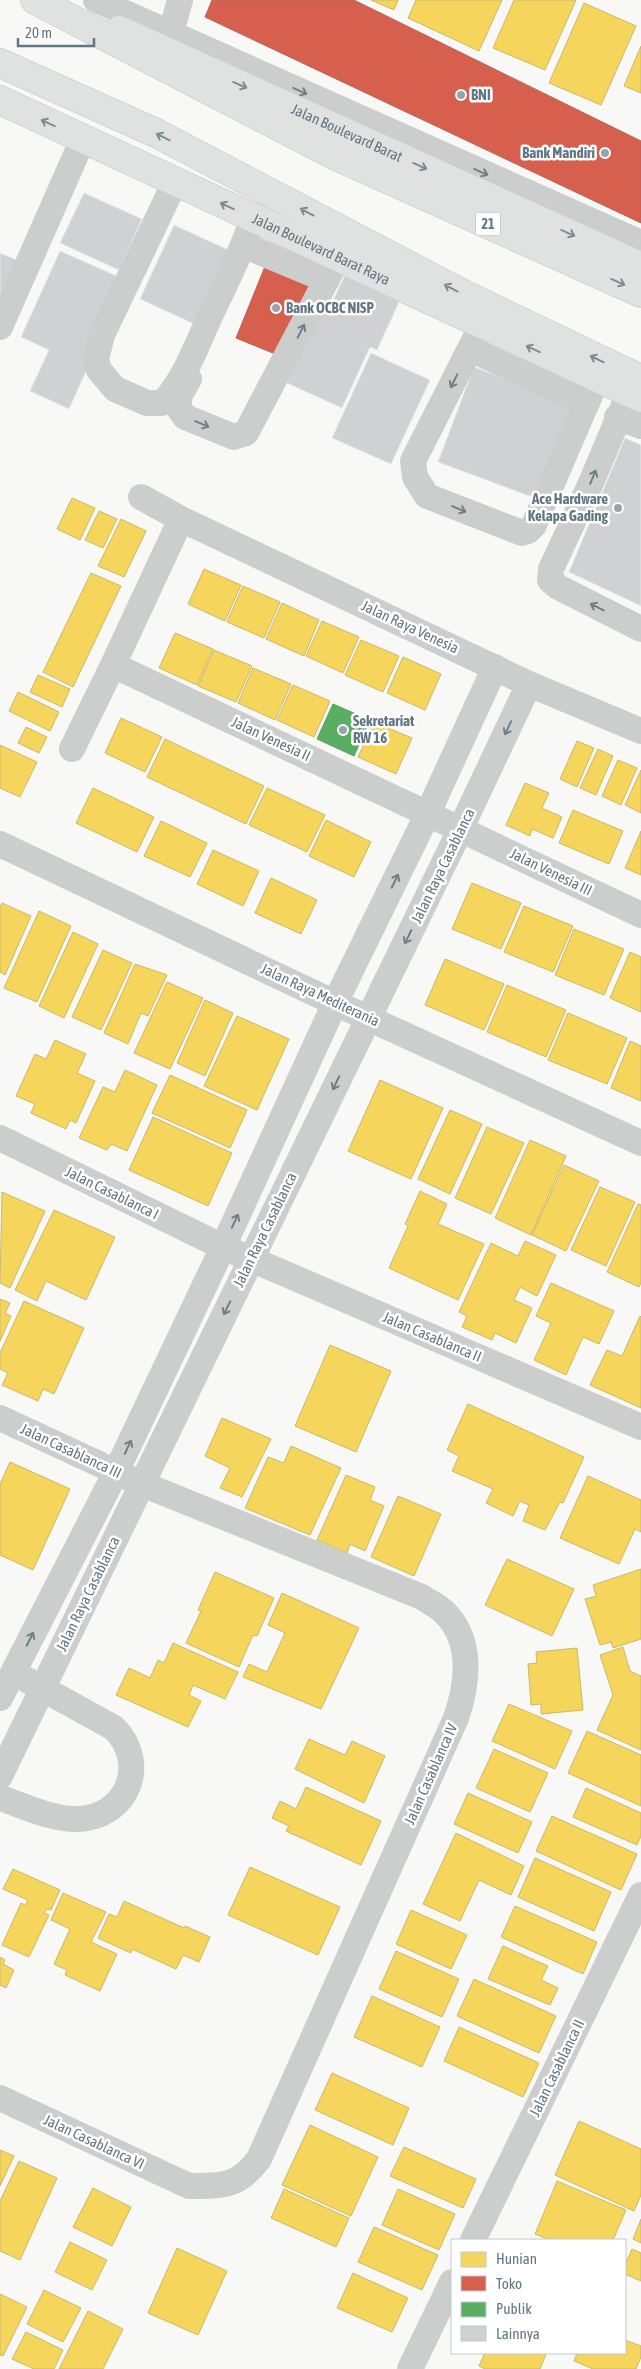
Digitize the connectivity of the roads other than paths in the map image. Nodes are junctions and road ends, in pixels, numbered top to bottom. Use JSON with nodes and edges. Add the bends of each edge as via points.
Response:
{"nodes":[{"id":1,"x":35,"y":0,"type":"edge"},
{"id":2,"x":52,"y":0,"type":"edge"},
{"id":3,"x":96,"y":0,"type":"edge"},
{"id":4,"x":180,"y":0,"type":"edge"},
{"id":5,"x":170,"y":33,"type":"junction"},
{"id":6,"x":0,"y":63,"type":"edge"},
{"id":7,"x":0,"y":100,"type":"edge"},
{"id":8,"x":83,"y":139,"type":"junction"},
{"id":9,"x":175,"y":182,"type":"junction"},
{"id":10,"x":263,"y":223,"type":"junction"},
{"id":11,"x":641,"y":243,"type":"edge"},
{"id":12,"x":255,"y":250,"type":"junction"},
{"id":13,"x":641,"y":266,"type":"edge"},
{"id":14,"x":333,"y":269,"type":"junction"},
{"id":15,"x":641,"y":293,"type":"edge"},
{"id":16,"x":482,"y":325,"type":"junction"},
{"id":17,"x":0,"y":327,"type":"edge"},
{"id":18,"x":470,"y":350,"type":"junction"},
{"id":19,"x":637,"y":390,"type":"edge"},
{"id":20,"x":592,"y":391,"type":"junction"},
{"id":21,"x":629,"y":421,"type":"edge"},
{"id":22,"x":141,"y":497,"type":"dead end"},
{"id":23,"x":180,"y":519,"type":"junction"},
{"id":24,"x":641,"y":629,"type":"edge"},
{"id":25,"x":114,"y":666,"type":"junction"},
{"id":26,"x":495,"y":667,"type":"junction"},
{"id":27,"x":529,"y":684,"type":"junction"},
{"id":28,"x":641,"y":731,"type":"edge"},
{"id":29,"x":72,"y":749,"type":"dead end"},
{"id":30,"x":428,"y":813,"type":"junction"},
{"id":31,"x":461,"y":828,"type":"junction"},
{"id":32,"x":0,"y":844,"type":"edge"},
{"id":33,"x":641,"y":915,"type":"edge"},
{"id":34,"x":335,"y":1003,"type":"junction"},
{"id":35,"x":368,"y":1018,"type":"junction"},
{"id":36,"x":0,"y":1138,"type":"edge"},
{"id":37,"x":641,"y":1143,"type":"edge"},
{"id":38,"x":224,"y":1247,"type":"junction"},
{"id":39,"x":251,"y":1258,"type":"junction"},
{"id":40,"x":0,"y":1418,"type":"edge"},
{"id":41,"x":641,"y":1427,"type":"edge"},
{"id":42,"x":116,"y":1472,"type":"junction"},
{"id":43,"x":142,"y":1484,"type":"junction"},
{"id":44,"x":6,"y":1671,"type":"edge"},
{"id":45,"x":42,"y":1687,"type":"junction"},
{"id":46,"x":0,"y":1698,"type":"edge"},
{"id":47,"x":0,"y":1776,"type":"edge"},
{"id":48,"x":0,"y":1798,"type":"edge"},
{"id":49,"x":641,"y":1895,"type":"edge"},
{"id":50,"x":0,"y":2098,"type":"edge"},
{"id":51,"x":189,"y":2186,"type":"joint"},
{"id":52,"x":473,"y":2239,"type":"edge"},
{"id":53,"x":451,"y":2284,"type":"edge"},
{"id":54,"x":410,"y":2369,"type":"edge"}],
"edges":[{"from":1,"to":15,"type":"main road","number":"21","one_way":true,"via":[[334,155]]},
{"from":2,"to":13,"type":"main road","name":"Jalan Boulevard Barat","one_way":true},
{"from":3,"to":5,"type":"street"},
{"from":4,"to":5,"type":"street"},
{"from":5,"to":11,"type":"street","one_way":true},
{"from":19,"to":6,"type":"main road","one_way":true,"via":[[156,134]]},
{"from":8,"to":7,"type":"main road","name":"Jalan Boulevard Barat Raya","one_way":true},
{"from":8,"to":9,"type":"main road","name":"Jalan Boulevard Barat Raya"},
{"from":8,"to":17,"type":"street"},
{"from":10,"to":9,"type":"main road","name":"Jalan Boulevard Barat Raya","one_way":true},
{"from":9,"to":10,"type":"street","via":[[102,335],[96,359],[99,370],[115,389],[147,403],[162,403],[170,395],[246,238]]},
{"from":10,"to":12,"type":"street"},
{"from":10,"to":14,"type":"main road","name":"Jalan Boulevard Barat Raya"},
{"from":12,"to":14,"type":"street"},
{"from":12,"to":14,"type":"street","one_way":true,"via":[[180,396],[178,407],[185,417],[234,437],[246,433],[260,410]]},
{"from":14,"to":16,"type":"main road","name":"Jalan Boulevard Barat Raya"},
{"from":16,"to":18,"type":"street"},
{"from":20,"to":16,"type":"main road","name":"Jalan Boulevard Barat Raya","one_way":true},
{"from":18,"to":20,"type":"street"},
{"from":18,"to":20,"type":"street","one_way":true,"via":[[413,461],[415,477],[427,496],[522,533],[534,525]]},
{"from":19,"to":20,"type":"main road","name":"Jalan Boulevard Barat Raya"},
{"from":19,"to":21,"type":"street"},
{"from":24,"to":21,"type":"street","one_way":true,"via":[[550,580],[551,569],[590,484]]},
{"from":22,"to":23,"type":"street","name":"Jalan Raya Venesia"},
{"from":23,"to":25,"type":"street"},
{"from":23,"to":26,"type":"street","name":"Jalan Raya Venesia"},
{"from":25,"to":29,"type":"street"},
{"from":25,"to":30,"type":"street","name":"Jalan Venesia II"},
{"from":26,"to":27,"type":"street","name":"Jalan Raya Venesia"},
{"from":26,"to":30,"type":"street","name":"Jalan Raya Casablanca"},
{"from":27,"to":28,"type":"street","name":"Jalan Raya Venesia"},
{"from":27,"to":31,"type":"street","name":"Jalan Raya Casablanca","one_way":true},
{"from":30,"to":31,"type":"street","name":"Jalan Venesia II"},
{"from":34,"to":30,"type":"street","name":"Jalan Raya Casablanca","one_way":true},
{"from":31,"to":33,"type":"street","name":"Jalan Venesia III"},
{"from":31,"to":35,"type":"street","name":"Jalan Raya Casablanca","one_way":true},
{"from":32,"to":34,"type":"street","name":"Jalan Raya Mediterania"},
{"from":34,"to":35,"type":"street","name":"Jalan Raya Mediterania"},
{"from":38,"to":34,"type":"street","name":"Jalan Raya Casablanca","one_way":true},
{"from":35,"to":37,"type":"street","name":"Jalan Raya Mediterania"},
{"from":35,"to":39,"type":"street","name":"Jalan Raya Casablanca","one_way":true},
{"from":36,"to":38,"type":"street","name":"Jalan Casablanca I"},
{"from":38,"to":39,"type":"street","name":"Jalan Casablanca II"},
{"from":42,"to":38,"type":"street","name":"Jalan Raya Casablanca","one_way":true},
{"from":39,"to":41,"type":"street","name":"Jalan Casablanca II"},
{"from":39,"to":43,"type":"street","name":"Jalan Raya Casablanca","one_way":true},
{"from":40,"to":42,"type":"street","name":"Jalan Casablanca III"},
{"from":42,"to":43,"type":"street","name":"Jalan Casablanca III"},
{"from":44,"to":42,"type":"street","name":"Jalan Raya Casablanca","one_way":true},
{"from":43,"to":45,"type":"street","name":"Jalan Raya Casablanca"},
{"from":43,"to":51,"type":"street","name":"Jalan Casablanca IV","via":[[422,1597],[444,1612],[458,1631],[465,1651],[464,1696],[456,1718],[259,2159],[248,2174],[231,2183]]},
{"from":44,"to":45,"type":"street"},
{"from":44,"to":46,"type":"street","name":"Jalan Raya Casablanca"},
{"from":45,"to":47,"type":"street","name":"Jalan Raya Casablanca"},
{"from":45,"to":48,"type":"street","via":[[114,1728],[123,1737],[132,1760],[131,1778],[121,1800],[108,1812],[93,1818],[61,1818]]},
{"from":49,"to":52,"type":"street","name":"Jalan Casablanca II"},
{"from":50,"to":51,"type":"street","name":"Jalan Casablanca VI"},
{"from":53,"to":54,"type":"street"}]}
